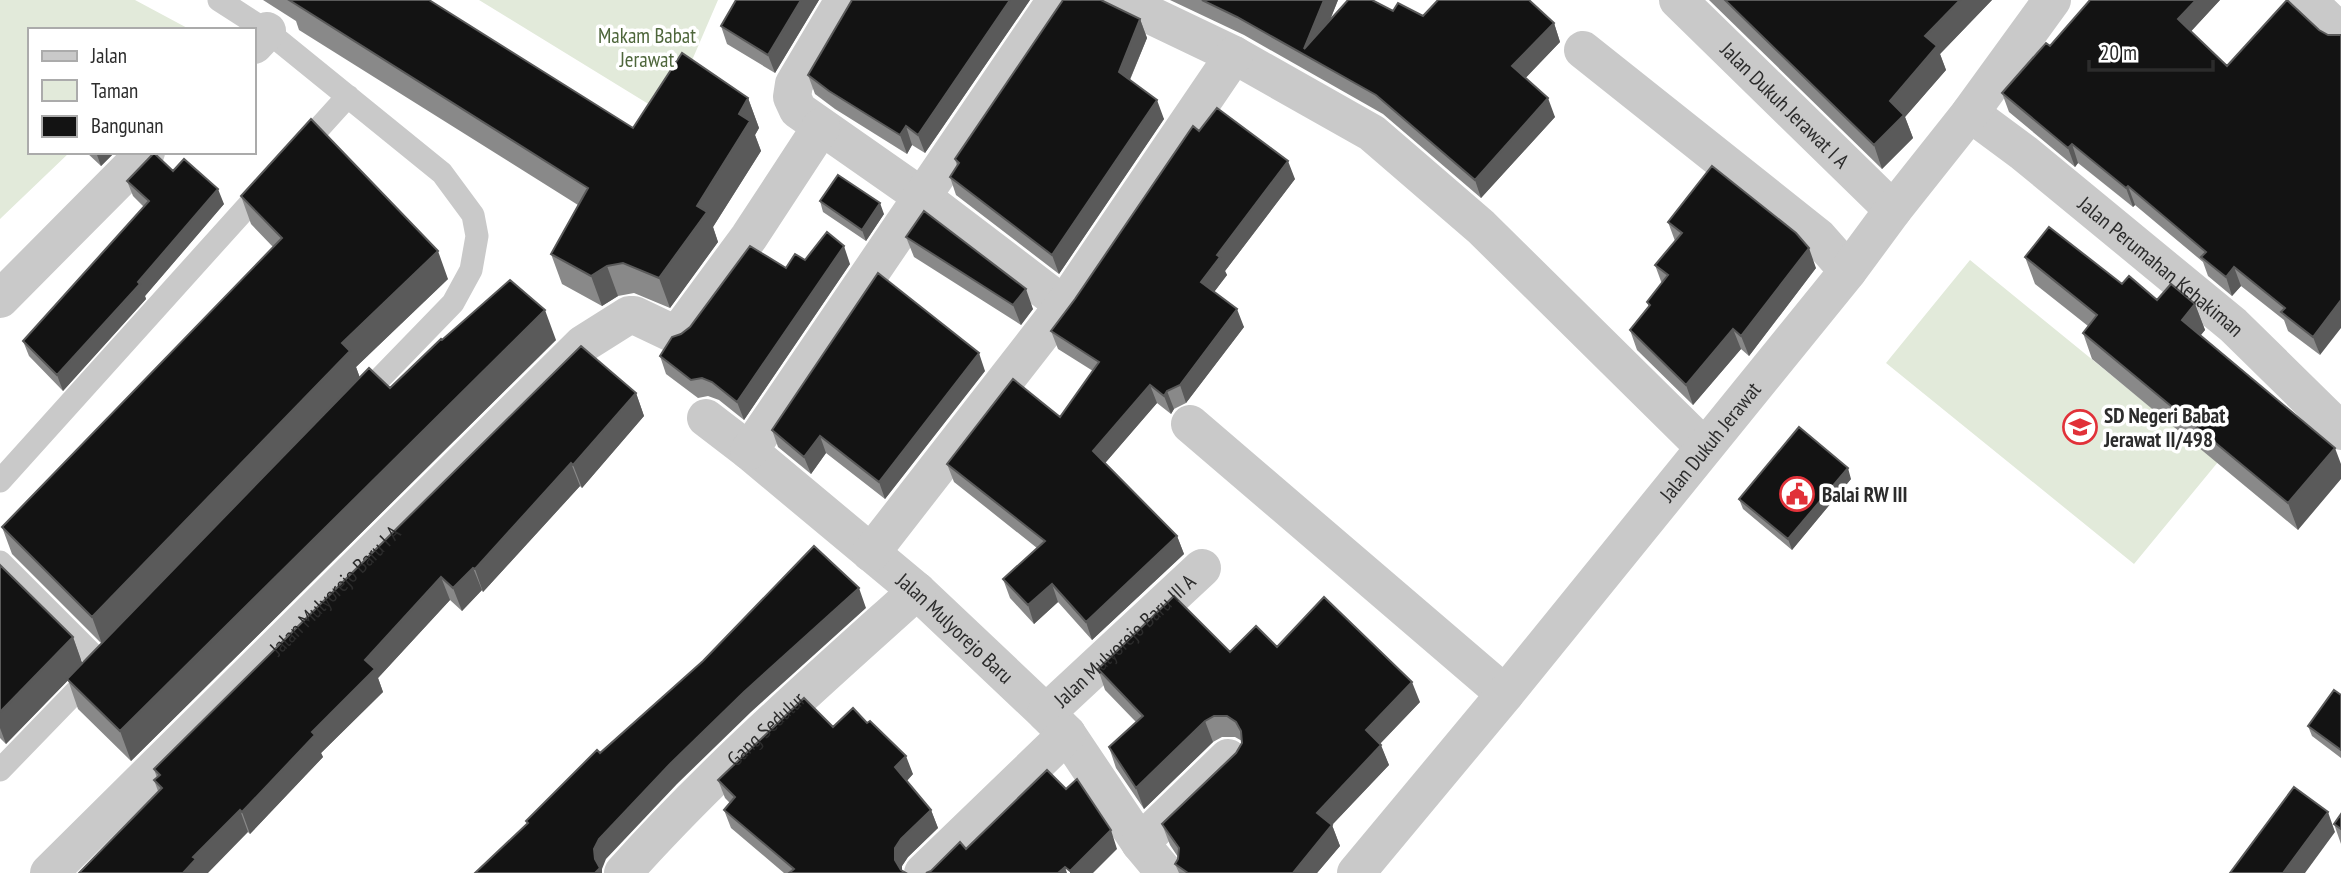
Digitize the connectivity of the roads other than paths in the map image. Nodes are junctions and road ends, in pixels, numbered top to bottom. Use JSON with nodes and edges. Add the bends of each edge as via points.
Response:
{"nodes":[{"id":1,"x":219,"y":0,"type":"edge"},
{"id":2,"x":845,"y":0,"type":"edge"},
{"id":3,"x":1056,"y":0,"type":"edge"},
{"id":4,"x":1119,"y":0,"type":"edge"},
{"id":5,"x":1678,"y":0,"type":"edge"},
{"id":6,"x":2052,"y":0,"type":"edge"},
{"id":7,"x":2307,"y":0,"type":"edge"},
{"id":8,"x":250,"y":28,"type":"edge"},
{"id":9,"x":2341,"y":33,"type":"edge"},
{"id":10,"x":261,"y":38,"type":"edge"},
{"id":11,"x":1583,"y":50,"type":"dead end"},
{"id":12,"x":1234,"y":54,"type":"junction"},
{"id":13,"x":348,"y":96,"type":"junction"},
{"id":14,"x":1970,"y":113,"type":"junction"},
{"id":15,"x":821,"y":127,"type":"junction"},
{"id":16,"x":144,"y":154,"type":"edge"},
{"id":17,"x":921,"y":196,"type":"junction"},
{"id":18,"x":1893,"y":210,"type":"junction"},
{"id":19,"x":1848,"y":271,"type":"junction"},
{"id":20,"x":0,"y":299,"type":"edge"},
{"id":21,"x":1064,"y":304,"type":"junction"},
{"id":22,"x":346,"y":413,"type":"edge"},
{"id":23,"x":706,"y":418,"type":"dead end"},
{"id":24,"x":1190,"y":425,"type":"dead end"},
{"id":25,"x":2341,"y":431,"type":"edge"},
{"id":26,"x":1704,"y":447,"type":"junction"},
{"id":27,"x":749,"y":451,"type":"junction"},
{"id":28,"x":0,"y":481,"type":"edge"},
{"id":29,"x":871,"y":553,"type":"junction"},
{"id":30,"x":0,"y":562,"type":"edge"},
{"id":31,"x":1202,"y":568,"type":"dead end"},
{"id":32,"x":917,"y":591,"type":"junction"},
{"id":33,"x":122,"y":644,"type":"edge"},
{"id":34,"x":102,"y":664,"type":"junction"},
{"id":35,"x":1505,"y":694,"type":"junction"},
{"id":36,"x":1057,"y":724,"type":"junction"},
{"id":37,"x":1228,"y":758,"type":"edge"},
{"id":38,"x":0,"y":770,"type":"edge"},
{"id":39,"x":1140,"y":843,"type":"junction"},
{"id":40,"x":49,"y":873,"type":"edge"},
{"id":41,"x":622,"y":873,"type":"edge"},
{"id":42,"x":923,"y":873,"type":"edge"},
{"id":43,"x":1165,"y":873,"type":"edge"},
{"id":44,"x":1356,"y":873,"type":"edge"}],
"edges":[{"from":1,"to":8,"type":"lane"},
{"from":2,"to":15,"type":"street","via":[[793,90],[798,110]]},
{"from":3,"to":17,"type":"street"},
{"from":4,"to":12,"type":"street"},
{"from":5,"to":18,"type":"street","name":"Jalan Dukuh Jerawat I A"},
{"from":6,"to":14,"type":"street","name":"Jalan Dukuh Jerawat"},
{"from":7,"to":9,"type":"street"},
{"from":10,"to":13,"type":"lane"},
{"from":11,"to":19,"type":"street","via":[[1818,237]]},
{"from":12,"to":21,"type":"street"},
{"from":12,"to":26,"type":"street","via":[[1372,133],[1481,227]]},
{"from":13,"to":22,"type":"lane","via":[[442,173],[473,215],[477,236],[471,270],[453,303]]},
{"from":13,"to":28,"type":"lane"},
{"from":14,"to":18,"type":"street","name":"Jalan Dukuh Jerawat"},
{"from":14,"to":25,"type":"street","name":"Jalan Perumahan Kehakiman","via":[[2233,325]]},
{"from":15,"to":17,"type":"street"},
{"from":15,"to":40,"type":"street","name":"Jalan Mulyorejo Baru I A","via":[[679,332],[674,334],[629,315],[583,344]]},
{"from":16,"to":20,"type":"street"},
{"from":17,"to":21,"type":"street"},
{"from":17,"to":27,"type":"street"},
{"from":18,"to":19,"type":"street","name":"Jalan Dukuh Jerawat"},
{"from":19,"to":26,"type":"street","name":"Jalan Dukuh Jerawat"},
{"from":21,"to":29,"type":"street"},
{"from":23,"to":27,"type":"street","name":"Jalan Mulyorejo Baru"},
{"from":24,"to":35,"type":"street"},
{"from":26,"to":35,"type":"street","name":"Jalan Dukuh Jerawat"},
{"from":27,"to":29,"type":"street","name":"Jalan Mulyorejo Baru"},
{"from":29,"to":32,"type":"street","name":"Jalan Mulyorejo Baru"},
{"from":30,"to":34,"type":"lane"},
{"from":31,"to":36,"type":"street","name":"Jalan Mulyorejo Baru III A"},
{"from":32,"to":36,"type":"street","name":"Jalan Mulyorejo Baru"},
{"from":32,"to":41,"type":"street","name":"Gang Sedulur","via":[[776,718]]},
{"from":33,"to":34,"type":"lane"},
{"from":34,"to":38,"type":"lane"},
{"from":35,"to":44,"type":"street","name":"Jalan Dukuh Jerawat"},
{"from":36,"to":39,"type":"street","name":"Jalan Mulyorejo Baru"},
{"from":36,"to":42,"type":"street","name":"Jalan Mulyorejo Baru III A"},
{"from":37,"to":39,"type":"street"},
{"from":39,"to":43,"type":"street","name":"Jalan Mulyorejo Baru"}]}
